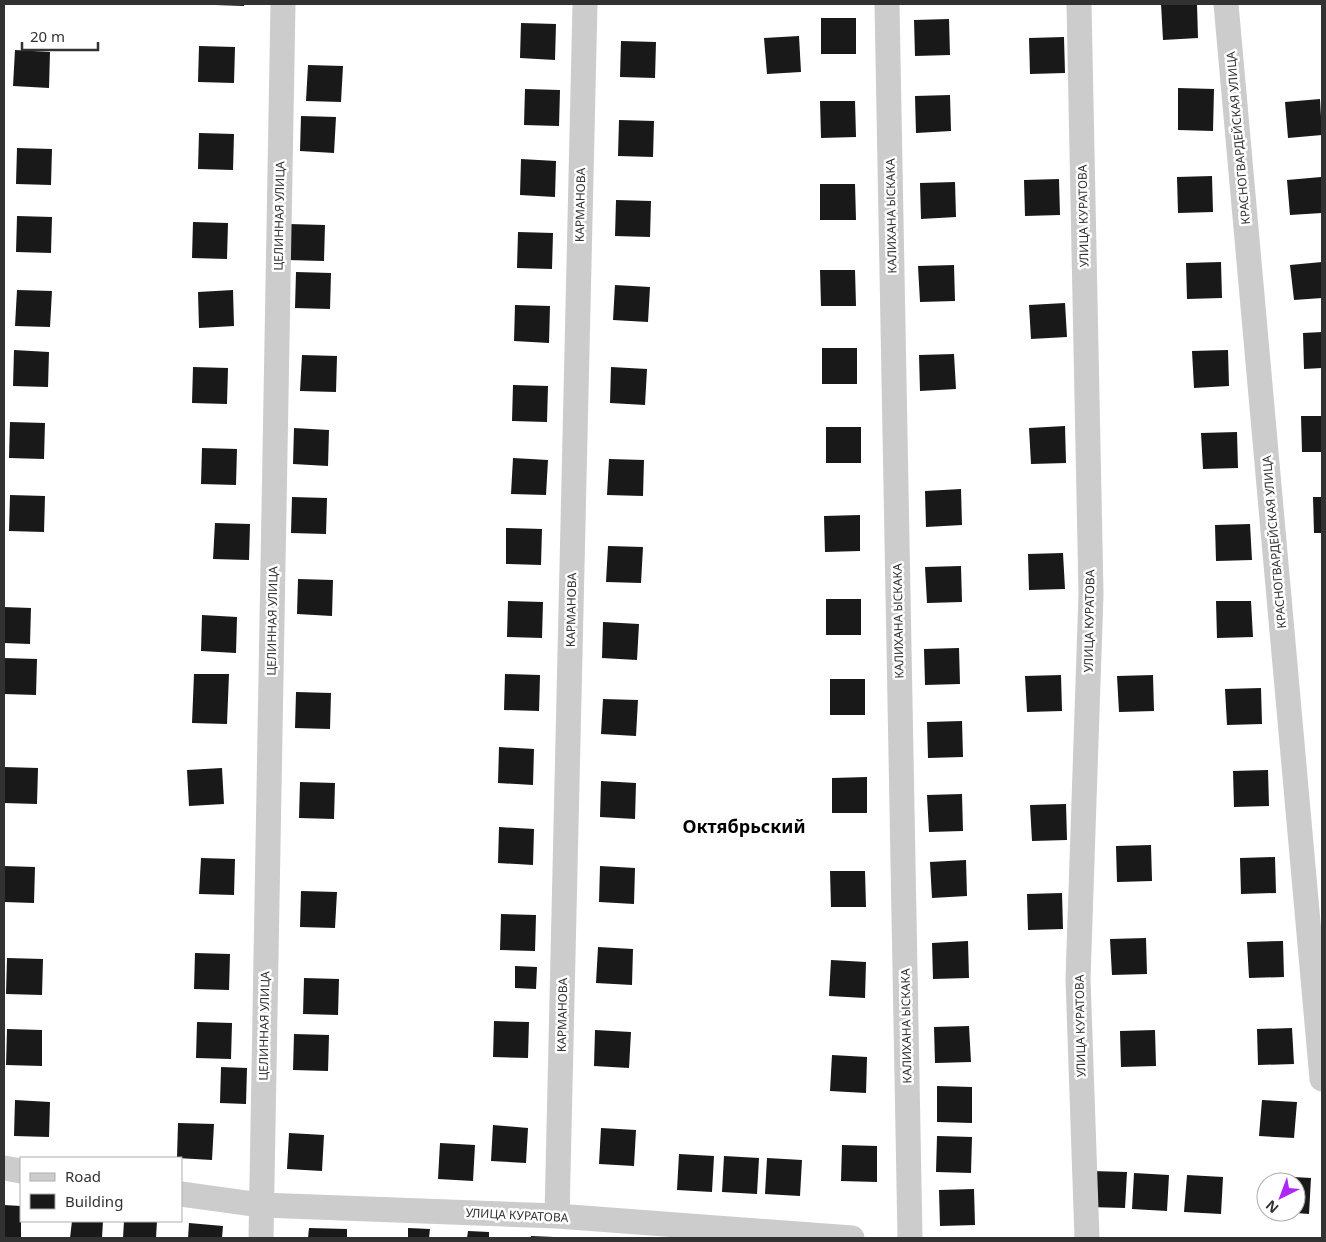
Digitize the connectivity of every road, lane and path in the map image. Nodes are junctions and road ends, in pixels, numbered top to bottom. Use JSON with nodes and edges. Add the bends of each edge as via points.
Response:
{"nodes":[{"id":1,"x":283,"y":4,"type":"edge"},
{"id":2,"x":585,"y":4,"type":"edge"},
{"id":3,"x":887,"y":4,"type":"edge"},
{"id":4,"x":1079,"y":4,"type":"edge"},
{"id":5,"x":1226,"y":4,"type":"edge"},
{"id":6,"x":1322,"y":1079,"type":"edge"},
{"id":7,"x":4,"y":1168,"type":"edge"},
{"id":8,"x":20,"y":1171,"type":"edge"},
{"id":9,"x":182,"y":1194,"type":"edge"},
{"id":10,"x":261,"y":1205,"type":"junction"},
{"id":11,"x":557,"y":1216,"type":"junction"},
{"id":12,"x":261,"y":1238,"type":"edge"},
{"id":13,"x":852,"y":1238,"type":"edge"},
{"id":14,"x":910,"y":1238,"type":"edge"},
{"id":15,"x":1086,"y":1238,"type":"edge"}],
"edges":[{"from":1,"to":10,"type":"street","name":"ЦЕЛИННАЯ УЛИЦА"},
{"from":2,"to":11,"type":"street","name":"КАРМАНОВА"},
{"from":3,"to":14,"type":"street","name":"КАЛИХАНА ЫСКАКА"},
{"from":4,"to":15,"type":"street","name":"УЛИЦА КУРАТОВА","via":[[1091,594],[1078,979]]},
{"from":5,"to":6,"type":"street","name":"КРАСНОГВАРДЕЙСКАЯ УЛИЦА"},
{"from":7,"to":8,"type":"street"},
{"from":9,"to":10,"type":"street","name":"УЛИЦА КУРАТОВА"},
{"from":10,"to":11,"type":"street","name":"УЛИЦА КУРАТОВА"},
{"from":10,"to":12,"type":"street","name":"ЦЕЛИННАЯ УЛИЦА"},
{"from":11,"to":13,"type":"street","name":"УЛИЦА КУРАТОВА"}]}
